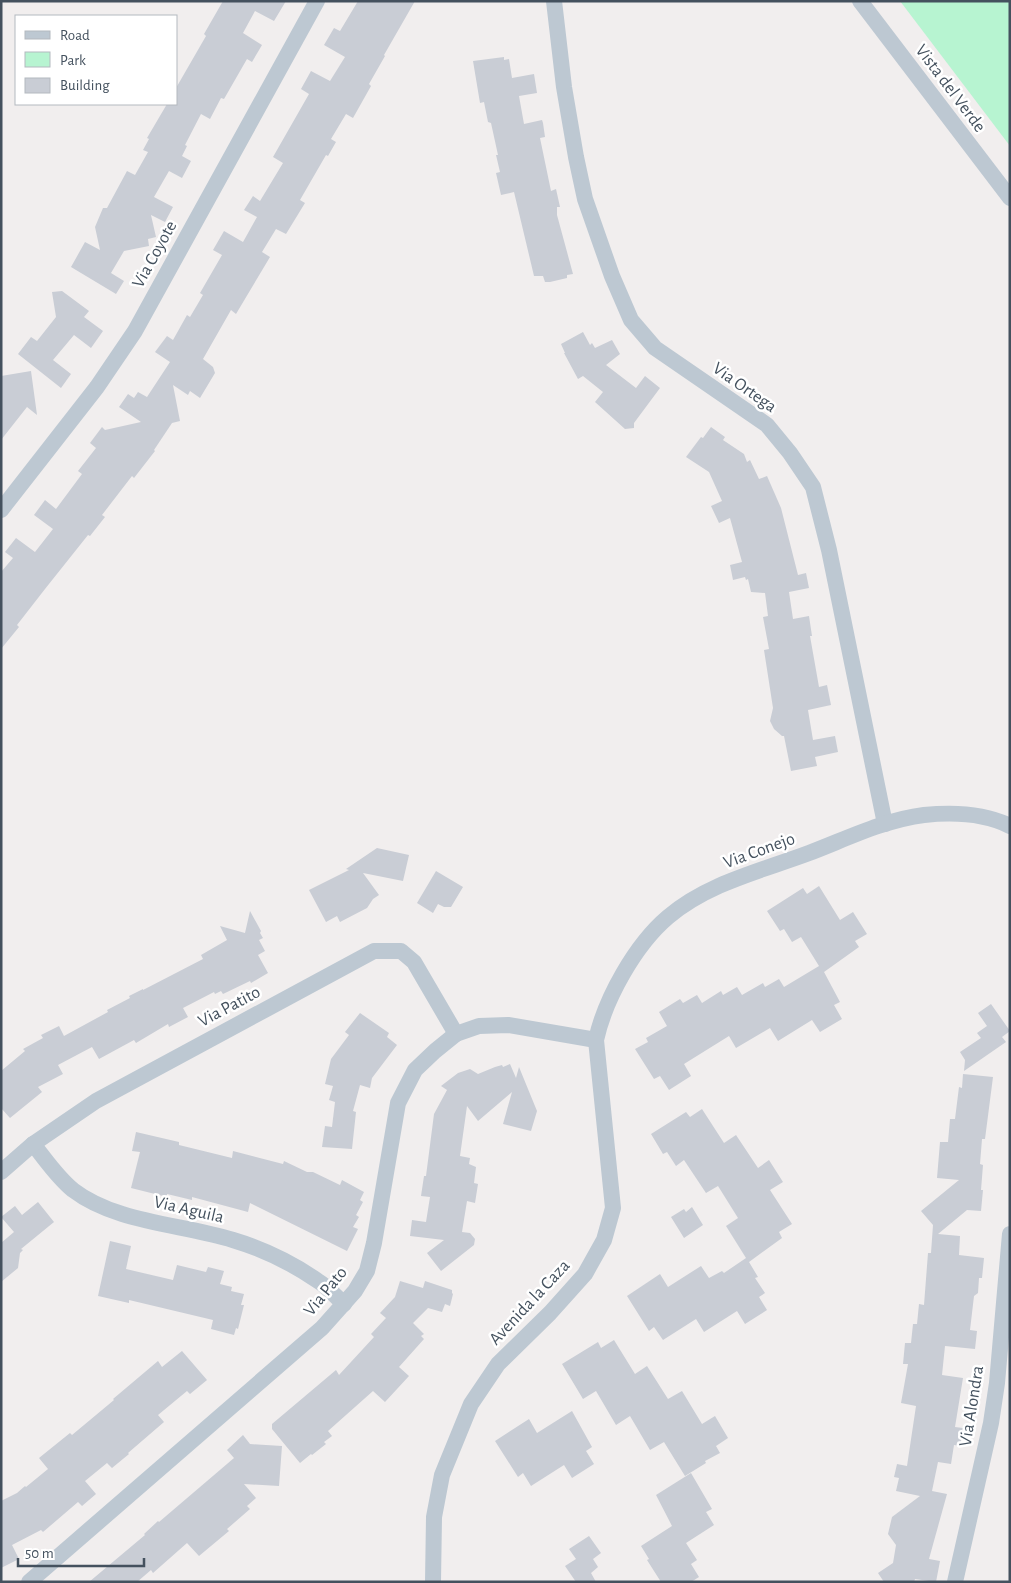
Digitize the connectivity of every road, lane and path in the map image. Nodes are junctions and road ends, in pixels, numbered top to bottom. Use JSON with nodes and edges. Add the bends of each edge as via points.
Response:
{"nodes":[{"id":1,"x":317,"y":1,"type":"edge"},
{"id":2,"x":554,"y":1,"type":"edge"},
{"id":3,"x":860,"y":1,"type":"edge"},
{"id":4,"x":1010,"y":198,"type":"edge"},
{"id":5,"x":1,"y":510,"type":"edge"},
{"id":6,"x":886,"y":824,"type":"junction"},
{"id":7,"x":1010,"y":826,"type":"edge"},
{"id":8,"x":456,"y":1034,"type":"junction"},
{"id":9,"x":596,"y":1040,"type":"junction"},
{"id":10,"x":33,"y":1144,"type":"junction"},
{"id":11,"x":1,"y":1172,"type":"edge"},
{"id":12,"x":1010,"y":1234,"type":"edge"},
{"id":13,"x":344,"y":1304,"type":"junction"},
{"id":14,"x":29,"y":1582,"type":"edge"},
{"id":15,"x":433,"y":1582,"type":"edge"},
{"id":16,"x":955,"y":1582,"type":"edge"}],
"edges":[{"from":1,"to":5,"type":"street","name":"Via Coyote","via":[[135,332]]},
{"from":2,"to":6,"type":"street","name":"Via Ortega","via":[[564,86],[585,199],[631,320],[655,348],[767,425],[813,487]]},
{"from":3,"to":4,"type":"street","name":"Vista del Verde"},
{"from":6,"to":7,"type":"street","name":"Via Conejo","via":[[924,815],[959,814],[995,819]]},
{"from":6,"to":9,"type":"street","name":"Via Conejo","via":[[741,877],[695,898],[667,918],[628,964],[600,1021]]},
{"from":8,"to":9,"type":"street","name":"Via Pato","via":[[479,1026],[508,1025]]},
{"from":8,"to":10,"type":"street","name":"Via Patito","via":[[414,962],[401,951],[374,951],[96,1101]]},
{"from":8,"to":13,"type":"street","name":"Via Pato","via":[[415,1070],[398,1103],[367,1271]]},
{"from":9,"to":15,"type":"street","name":"Avenida la Caza","via":[[613,1208],[604,1240],[585,1274],[498,1364],[471,1404],[442,1475],[434,1517]]},
{"from":10,"to":11,"type":"street","name":"Via Patito"},
{"from":10,"to":13,"type":"street","name":"Via Aguila","via":[[73,1190],[94,1202],[121,1214],[232,1239],[271,1253],[320,1282]]},
{"from":12,"to":16,"type":"street","name":"Via Alondra","via":[[991,1424]]},
{"from":13,"to":14,"type":"street","name":"Via Pato","via":[[322,1328]]}]}
